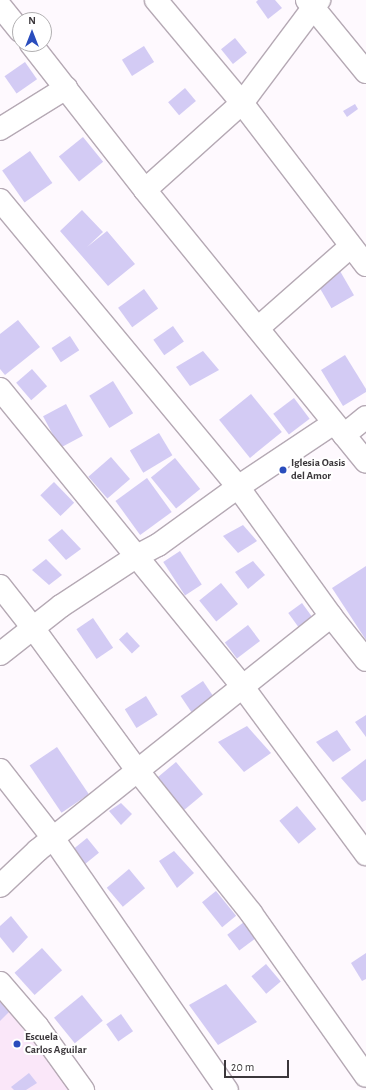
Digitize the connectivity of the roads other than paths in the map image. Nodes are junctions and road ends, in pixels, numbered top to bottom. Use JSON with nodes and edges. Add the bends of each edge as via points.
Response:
{"nodes":[{"id":1,"x":156,"y":0,"type":"edge"},
{"id":2,"x":313,"y":2,"type":"edge"},
{"id":3,"x":0,"y":6,"type":"edge"},
{"id":4,"x":12,"y":21,"type":"edge"},
{"id":5,"x":37,"y":52,"type":"edge"},
{"id":6,"x":366,"y":72,"type":"edge"},
{"id":7,"x":66,"y":88,"type":"junction"},
{"id":8,"x":242,"y":103,"type":"junction"},
{"id":9,"x":0,"y":129,"type":"edge"},
{"id":10,"x":145,"y":190,"type":"junction"},
{"id":11,"x":0,"y":200,"type":"edge"},
{"id":12,"x":350,"y":247,"type":"junction"},
{"id":13,"x":366,"y":265,"type":"edge"},
{"id":14,"x":258,"y":328,"type":"junction"},
{"id":15,"x":0,"y":389,"type":"edge"},
{"id":16,"x":366,"y":418,"type":"edge"},
{"id":17,"x":339,"y":429,"type":"junction"},
{"id":18,"x":366,"y":462,"type":"edge"},
{"id":19,"x":238,"y":487,"type":"junction"},
{"id":20,"x":137,"y":556,"type":"junction"},
{"id":21,"x":0,"y":586,"type":"edge"},
{"id":22,"x":330,"y":616,"type":"junction"},
{"id":23,"x":33,"y":628,"type":"junction"},
{"id":24,"x":0,"y":654,"type":"edge"},
{"id":25,"x":366,"y":660,"type":"edge"},
{"id":26,"x":242,"y":686,"type":"junction"},
{"id":27,"x":0,"y":770,"type":"edge"},
{"id":28,"x":137,"y":770,"type":"junction"},
{"id":29,"x":53,"y":838,"type":"junction"},
{"id":30,"x":366,"y":854,"type":"edge"},
{"id":31,"x":0,"y":886,"type":"edge"},
{"id":32,"x":0,"y":983,"type":"edge"},
{"id":33,"x":366,"y":1076,"type":"edge"},
{"id":34,"x":83,"y":1090,"type":"edge"},
{"id":35,"x":227,"y":1090,"type":"edge"}],
"edges":[{"from":1,"to":8,"type":"street"},
{"from":2,"to":6,"type":"street"},
{"from":2,"to":8,"type":"street"},
{"from":3,"to":4,"type":"street"},
{"from":5,"to":7,"type":"street"},
{"from":7,"to":9,"type":"street"},
{"from":7,"to":10,"type":"street"},
{"from":8,"to":10,"type":"street"},
{"from":8,"to":12,"type":"street"},
{"from":10,"to":14,"type":"street"},
{"from":11,"to":19,"type":"street"},
{"from":12,"to":13,"type":"street"},
{"from":12,"to":14,"type":"street"},
{"from":14,"to":17,"type":"street"},
{"from":15,"to":20,"type":"street"},
{"from":16,"to":17,"type":"street"},
{"from":17,"to":18,"type":"street"},
{"from":17,"to":19,"type":"street"},
{"from":19,"to":20,"type":"street","via":[[158,545]]},
{"from":19,"to":22,"type":"street"},
{"from":20,"to":23,"type":"street","via":[[61,606]]},
{"from":20,"to":26,"type":"street"},
{"from":21,"to":23,"type":"street"},
{"from":22,"to":25,"type":"street"},
{"from":22,"to":26,"type":"street"},
{"from":23,"to":24,"type":"street"},
{"from":23,"to":28,"type":"street"},
{"from":26,"to":28,"type":"street"},
{"from":26,"to":30,"type":"street"},
{"from":27,"to":29,"type":"street"},
{"from":28,"to":29,"type":"street"},
{"from":28,"to":33,"type":"street","via":[[251,913]]},
{"from":29,"to":31,"type":"street"},
{"from":29,"to":35,"type":"street"},
{"from":32,"to":34,"type":"street","via":[[37,1026]]}]}
